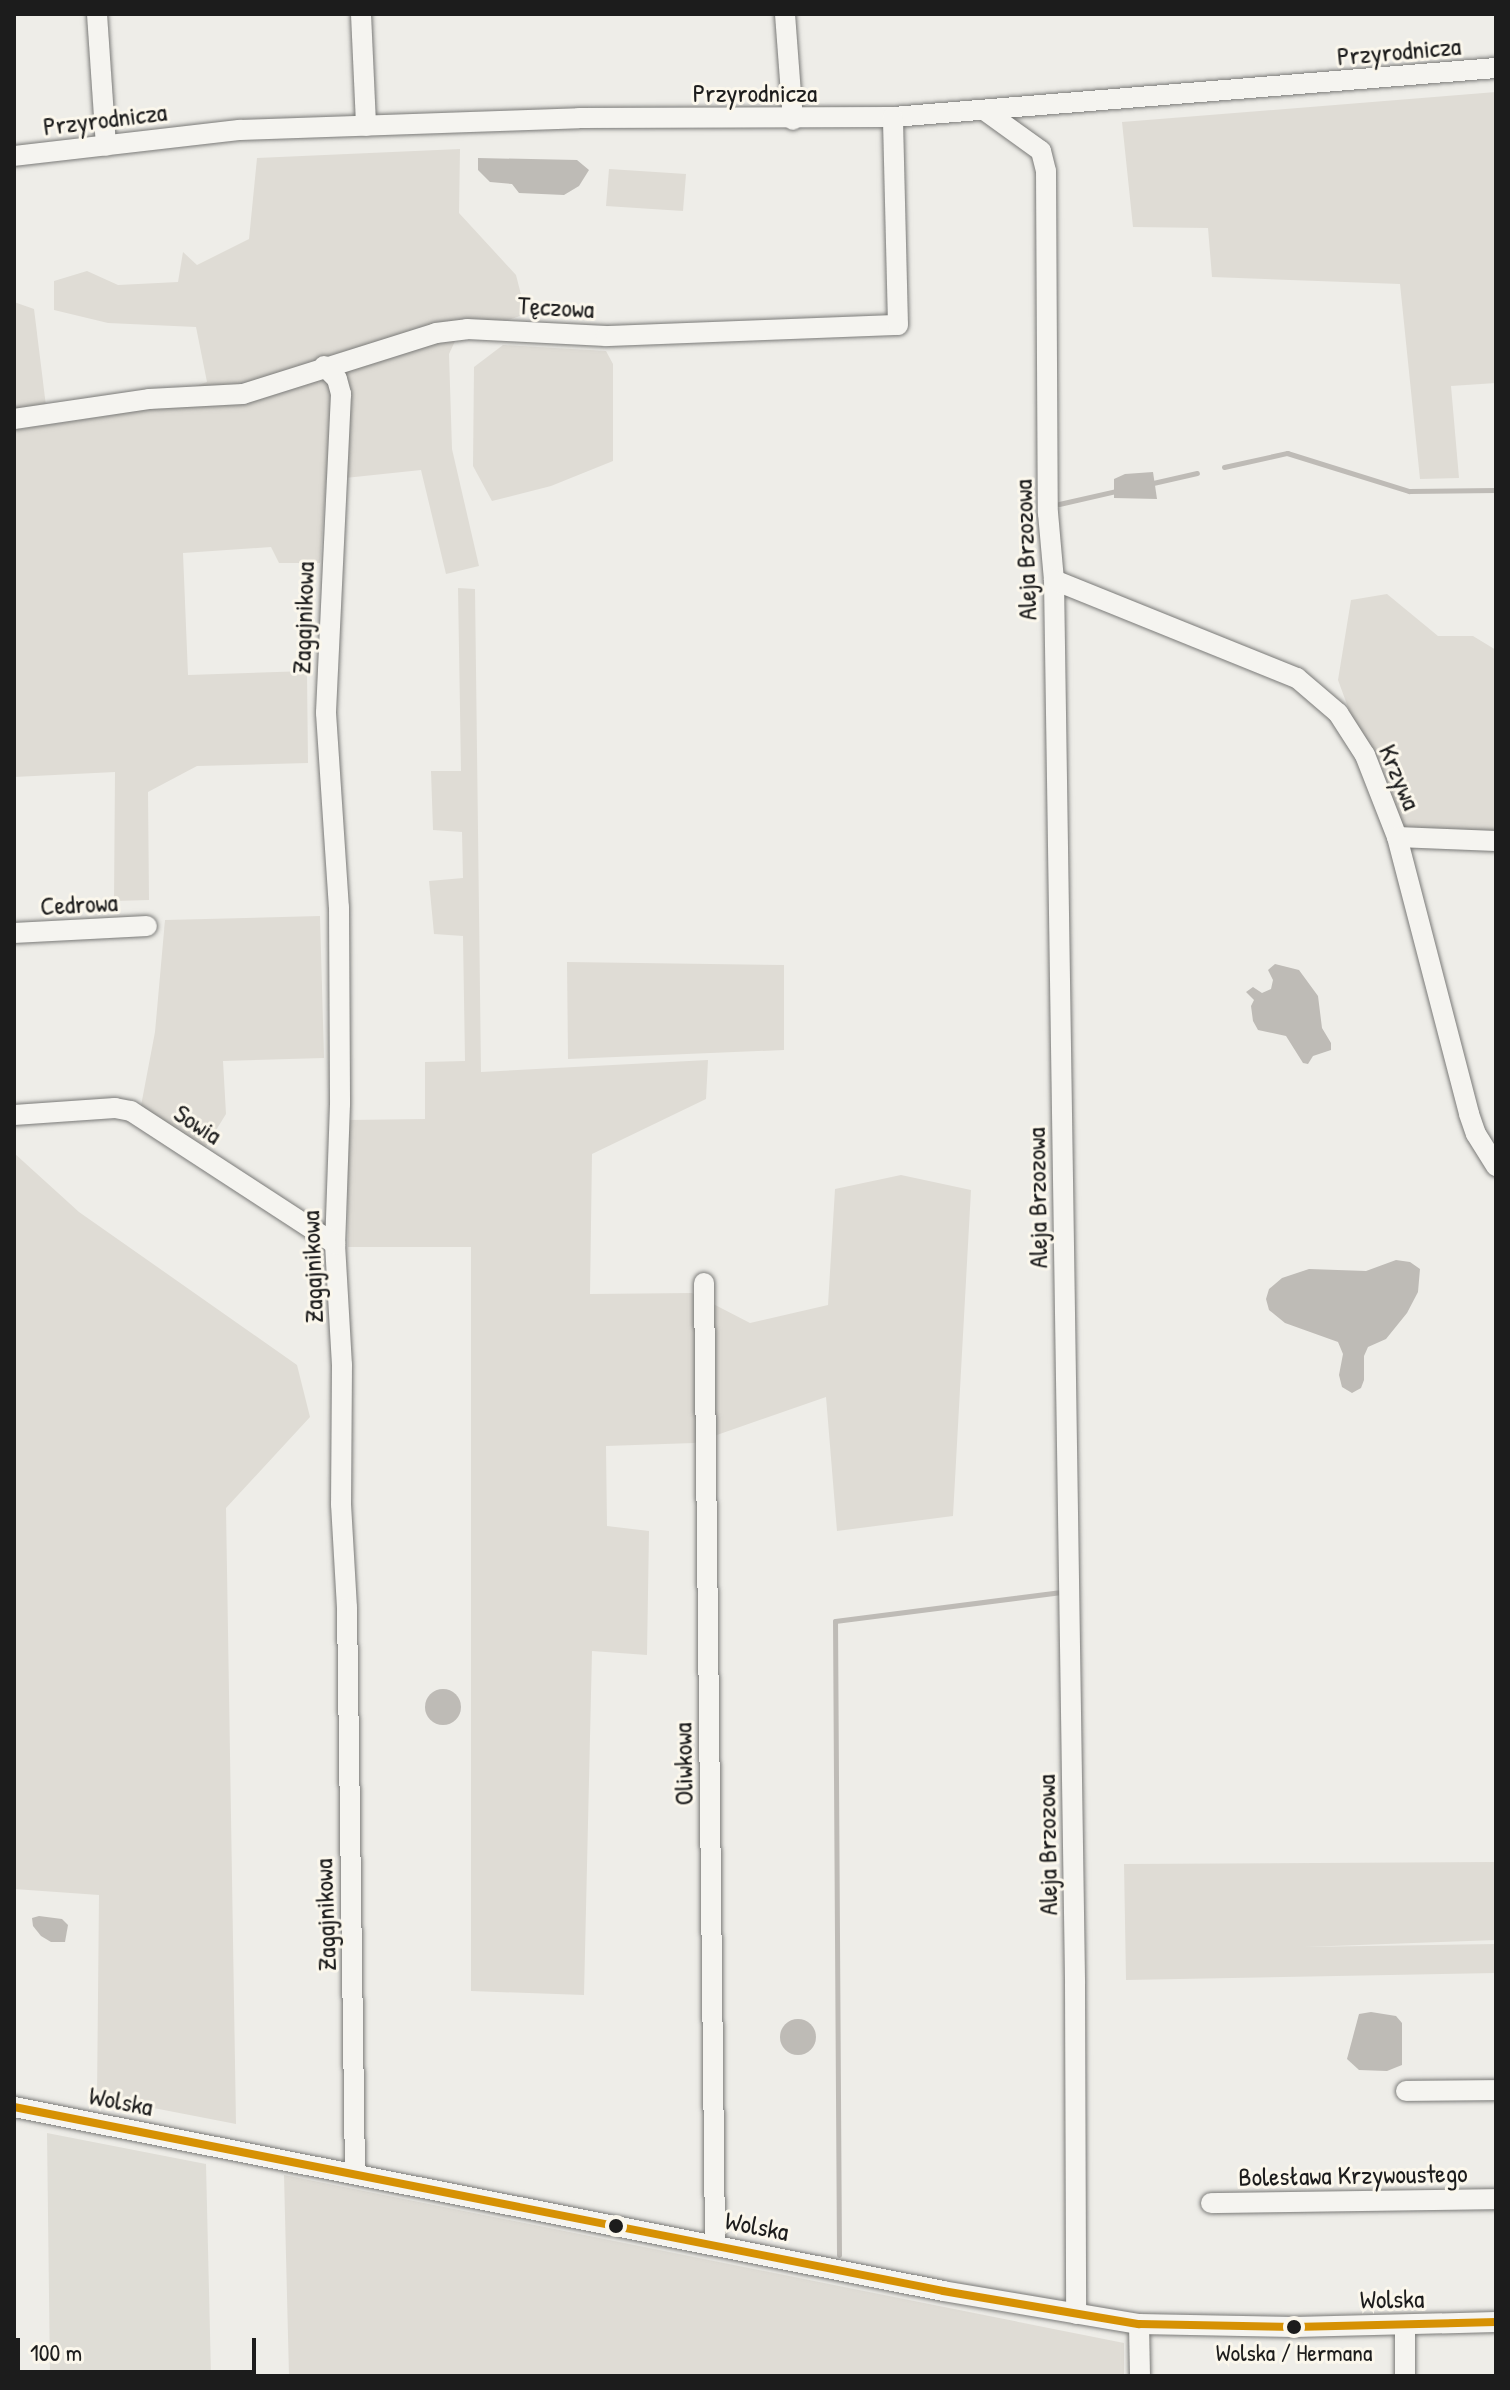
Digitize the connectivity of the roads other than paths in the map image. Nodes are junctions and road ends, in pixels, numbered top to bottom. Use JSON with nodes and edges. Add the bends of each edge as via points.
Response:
{"nodes":[{"id":1,"x":97,"y":14,"type":"edge"},
{"id":2,"x":361,"y":14,"type":"edge"},
{"id":3,"x":785,"y":14,"type":"edge"},
{"id":4,"x":1496,"y":68,"type":"edge"},
{"id":5,"x":984,"y":110,"type":"junction"},
{"id":6,"x":893,"y":117,"type":"junction"},
{"id":7,"x":793,"y":120,"type":"junction"},
{"id":8,"x":366,"y":126,"type":"junction"},
{"id":9,"x":106,"y":146,"type":"junction"},
{"id":10,"x":14,"y":156,"type":"edge"},
{"id":11,"x":324,"y":366,"type":"junction"},
{"id":12,"x":14,"y":419,"type":"edge"},
{"id":13,"x":1054,"y":580,"type":"junction"},
{"id":14,"x":1397,"y":837,"type":"junction"},
{"id":15,"x":1496,"y":841,"type":"edge"},
{"id":16,"x":147,"y":926,"type":"dead end"},
{"id":17,"x":14,"y":933,"type":"edge"},
{"id":18,"x":14,"y":1115,"type":"edge"},
{"id":19,"x":1490,"y":1143,"type":"edge"},
{"id":20,"x":1496,"y":1166,"type":"edge"},
{"id":21,"x":335,"y":1244,"type":"junction"},
{"id":22,"x":704,"y":1283,"type":"dead end"},
{"id":23,"x":1496,"y":2090,"type":"edge"},
{"id":24,"x":1406,"y":2091,"type":"dead end"},
{"id":25,"x":14,"y":2107,"type":"edge"},
{"id":26,"x":355,"y":2173,"type":"junction"},
{"id":27,"x":1496,"y":2199,"type":"edge"},
{"id":28,"x":1211,"y":2203,"type":"dead end"},
{"id":29,"x":715,"y":2244,"type":"junction"},
{"id":30,"x":1076,"y":2314,"type":"junction"},
{"id":31,"x":1496,"y":2322,"type":"edge"},
{"id":32,"x":1139,"y":2324,"type":"junction"},
{"id":33,"x":1405,"y":2325,"type":"junction"},
{"id":34,"x":1140,"y":2376,"type":"edge"},
{"id":35,"x":1405,"y":2376,"type":"edge"}],
"edges":[{"from":1,"to":9,"type":"street"},
{"from":2,"to":8,"type":"street"},
{"from":3,"to":7,"type":"street"},
{"from":4,"to":5,"type":"street","name":"Przyrodnicza"},
{"from":5,"to":6,"type":"street","name":"Przyrodnicza"},
{"from":5,"to":13,"type":"street","name":"Aleja Brzozowa","via":[[1041,151],[1046,171],[1048,513]]},
{"from":6,"to":7,"type":"street","name":"Przyrodnicza"},
{"from":6,"to":11,"type":"street","name":"Tęczowa","via":[[898,325],[606,336],[467,329]]},
{"from":7,"to":8,"type":"street","name":"Przyrodnicza","via":[[579,118]]},
{"from":8,"to":9,"type":"street","name":"Przyrodnicza","via":[[240,130]]},
{"from":9,"to":10,"type":"street","name":"Przyrodnicza"},
{"from":11,"to":12,"type":"street","name":"Tęczowa","via":[[243,394],[149,399]]},
{"from":11,"to":21,"type":"street","name":"Zagajnikowa","via":[[337,379],[341,394],[326,713],[339,907]]},
{"from":13,"to":14,"type":"street","name":"Krzywa","via":[[1258,660],[1313,689],[1338,713],[1365,755]]},
{"from":13,"to":30,"type":"street","name":"Aleja Brzozowa"},
{"from":14,"to":15,"type":"street"},
{"from":14,"to":19,"type":"street","name":"Krzywa","via":[[1469,1114]]},
{"from":16,"to":17,"type":"street","name":"Cedrowa"},
{"from":18,"to":21,"type":"street","name":"Sowia","via":[[131,1111]]},
{"from":19,"to":20,"type":"street","name":"Krzywa"},
{"from":21,"to":26,"type":"street","name":"Zagajnikowa","via":[[342,1365]]},
{"from":22,"to":29,"type":"street","name":"Oliwkowa"},
{"from":23,"to":24,"type":"street"},
{"from":25,"to":26,"type":"street","name":"Wolska"},
{"from":26,"to":29,"type":"street","name":"Wolska"},
{"from":27,"to":28,"type":"street","name":"Bolesława Krzywoustego"},
{"from":29,"to":30,"type":"street","name":"Wolska"},
{"from":30,"to":32,"type":"street","name":"Wolska"},
{"from":31,"to":33,"type":"street","name":"Wolska"},
{"from":32,"to":33,"type":"street","name":"Wolska"},
{"from":32,"to":34,"type":"street"},
{"from":33,"to":35,"type":"street"}]}
